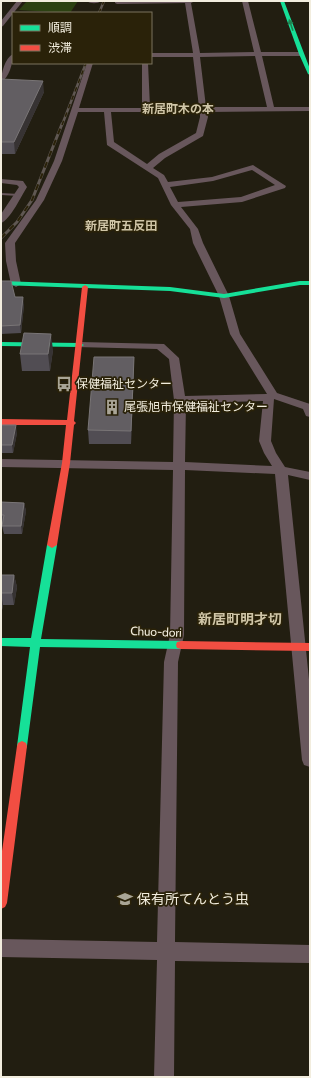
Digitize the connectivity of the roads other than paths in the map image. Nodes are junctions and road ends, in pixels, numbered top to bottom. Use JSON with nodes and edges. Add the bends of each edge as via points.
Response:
{"nodes":[{"id":1,"x":20,"y":1,"type":"edge"},
{"id":2,"x":90,"y":1,"type":"edge"},
{"id":3,"x":98,"y":1,"type":"edge"},
{"id":4,"x":188,"y":1,"type":"edge"},
{"id":5,"x":192,"y":1,"type":"edge"},
{"id":6,"x":245,"y":1,"type":"edge"},
{"id":7,"x":282,"y":1,"type":"edge"},
{"id":8,"x":291,"y":1,"type":"edge"},
{"id":9,"x":116,"y":3,"type":"edge"},
{"id":10,"x":143,"y":4,"type":"edge"},
{"id":11,"x":1,"y":25,"type":"edge"},
{"id":12,"x":197,"y":54,"type":"junction"},
{"id":13,"x":258,"y":54,"type":"junction"},
{"id":14,"x":152,"y":55,"type":"edge"},
{"id":15,"x":305,"y":55,"type":"edge"},
{"id":16,"x":11,"y":56,"type":"edge"},
{"id":17,"x":90,"y":64,"type":"edge"},
{"id":18,"x":145,"y":64,"type":"edge"},
{"id":19,"x":310,"y":74,"type":"edge"},
{"id":20,"x":1,"y":80,"type":"edge"},
{"id":21,"x":271,"y":109,"type":"junction"},
{"id":22,"x":310,"y":109,"type":"edge"},
{"id":23,"x":76,"y":110,"type":"junction"},
{"id":24,"x":108,"y":110,"type":"junction"},
{"id":25,"x":146,"y":110,"type":"junction"},
{"id":26,"x":203,"y":110,"type":"junction"},
{"id":27,"x":148,"y":168,"type":"junction"},
{"id":28,"x":1,"y":181,"type":"edge"},
{"id":29,"x":165,"y":185,"type":"junction"},
{"id":30,"x":1,"y":194,"type":"edge"},
{"id":31,"x":19,"y":195,"type":"junction"},
{"id":32,"x":175,"y":205,"type":"junction"},
{"id":33,"x":5,"y":211,"type":"edge"},
{"id":34,"x":1,"y":220,"type":"edge"},
{"id":35,"x":1,"y":283,"type":"edge"},
{"id":36,"x":310,"y":283,"type":"edge"},
{"id":37,"x":16,"y":284,"type":"junction"},
{"id":38,"x":85,"y":287,"type":"junction"},
{"id":39,"x":224,"y":296,"type":"junction"},
{"id":40,"x":1,"y":344,"type":"edge"},
{"id":41,"x":80,"y":345,"type":"junction"},
{"id":42,"x":271,"y":396,"type":"junction"},
{"id":43,"x":180,"y":400,"type":"junction"},
{"id":44,"x":310,"y":413,"type":"edge"},
{"id":45,"x":1,"y":422,"type":"edge"},
{"id":46,"x":72,"y":423,"type":"junction"},
{"id":47,"x":1,"y":463,"type":"edge"},
{"id":48,"x":66,"y":463,"type":"junction"},
{"id":49,"x":178,"y":466,"type":"junction"},
{"id":50,"x":282,"y":470,"type":"junction"},
{"id":51,"x":310,"y":476,"type":"edge"},
{"id":52,"x":36,"y":641,"type":"junction"},
{"id":53,"x":1,"y":642,"type":"edge"},
{"id":54,"x":174,"y":645,"type":"junction"},
{"id":55,"x":304,"y":647,"type":"edge"},
{"id":56,"x":310,"y":760,"type":"edge"},
{"id":57,"x":1,"y":903,"type":"edge"},
{"id":58,"x":1,"y":948,"type":"edge"},
{"id":59,"x":165,"y":951,"type":"junction"},
{"id":60,"x":310,"y":954,"type":"edge"},
{"id":61,"x":164,"y":1077,"type":"edge"}],
"edges":[{"from":1,"to":11,"type":"street"},
{"from":2,"to":3,"type":"street"},
{"from":4,"to":5,"type":"street"},
{"from":4,"to":10,"type":"street"},
{"from":4,"to":12,"type":"street"},
{"from":6,"to":13,"type":"street"},
{"from":15,"to":7,"type":"street","one_way":true},
{"from":8,"to":15,"type":"street"},
{"from":9,"to":10,"type":"street"},
{"from":12,"to":13,"type":"street"},
{"from":12,"to":14,"type":"street"},
{"from":12,"to":26,"type":"street"},
{"from":13,"to":15,"type":"street"},
{"from":13,"to":21,"type":"street"},
{"from":15,"to":19,"type":"street"},
{"from":16,"to":20,"type":"street"},
{"from":17,"to":23,"type":"street"},
{"from":18,"to":25,"type":"street"},
{"from":21,"to":22,"type":"street"},
{"from":21,"to":26,"type":"street"},
{"from":23,"to":24,"type":"street"},
{"from":23,"to":37,"type":"street","via":[[58,161],[40,200],[10,243]]},
{"from":24,"to":25,"type":"street"},
{"from":24,"to":27,"type":"street","via":[[110,143]]},
{"from":25,"to":26,"type":"street"},
{"from":26,"to":27,"type":"street","via":[[200,134],[162,156]]},
{"from":27,"to":29,"type":"street","via":[[161,177]]},
{"from":28,"to":31,"type":"street","via":[[17,182],[22,185]]},
{"from":29,"to":32,"type":"street"},
{"from":29,"to":32,"type":"street","via":[[213,179],[253,166],[282,186],[242,199]]},
{"from":30,"to":31,"type":"lane"},
{"from":31,"to":33,"type":"street"},
{"from":32,"to":39,"type":"street","via":[[194,229],[198,243]]},
{"from":33,"to":34,"type":"street"},
{"from":35,"to":37,"type":"street"},
{"from":36,"to":39,"type":"street"},
{"from":37,"to":38,"type":"street"},
{"from":38,"to":39,"type":"street","via":[[170,289]]},
{"from":38,"to":41,"type":"street"},
{"from":39,"to":42,"type":"street","via":[[235,334]]},
{"from":40,"to":41,"type":"street"},
{"from":41,"to":43,"type":"street","via":[[160,346],[174,358]]},
{"from":41,"to":46,"type":"street"},
{"from":42,"to":43,"type":"street"},
{"from":42,"to":44,"type":"street","via":[[307,407]]},
{"from":42,"to":50,"type":"street","via":[[266,441],[270,453]]},
{"from":43,"to":49,"type":"street"},
{"from":45,"to":46,"type":"street"},
{"from":46,"to":48,"type":"street"},
{"from":47,"to":48,"type":"street"},
{"from":48,"to":49,"type":"street"},
{"from":48,"to":52,"type":"street"},
{"from":49,"to":50,"type":"street"},
{"from":49,"to":54,"type":"street","via":[[177,635]]},
{"from":50,"to":51,"type":"street"},
{"from":50,"to":55,"type":"street"},
{"from":52,"to":53,"type":"street","name":"Chuo-dori"},
{"from":52,"to":54,"type":"street","name":"Chuo-dori"},
{"from":52,"to":57,"type":"street"},
{"from":54,"to":55,"type":"street","name":"Chuo-dori"},
{"from":54,"to":59,"type":"street","via":[[171,662]]},
{"from":55,"to":56,"type":"street"},
{"from":58,"to":59,"type":"street"},
{"from":59,"to":60,"type":"street"},
{"from":59,"to":61,"type":"street"}]}
